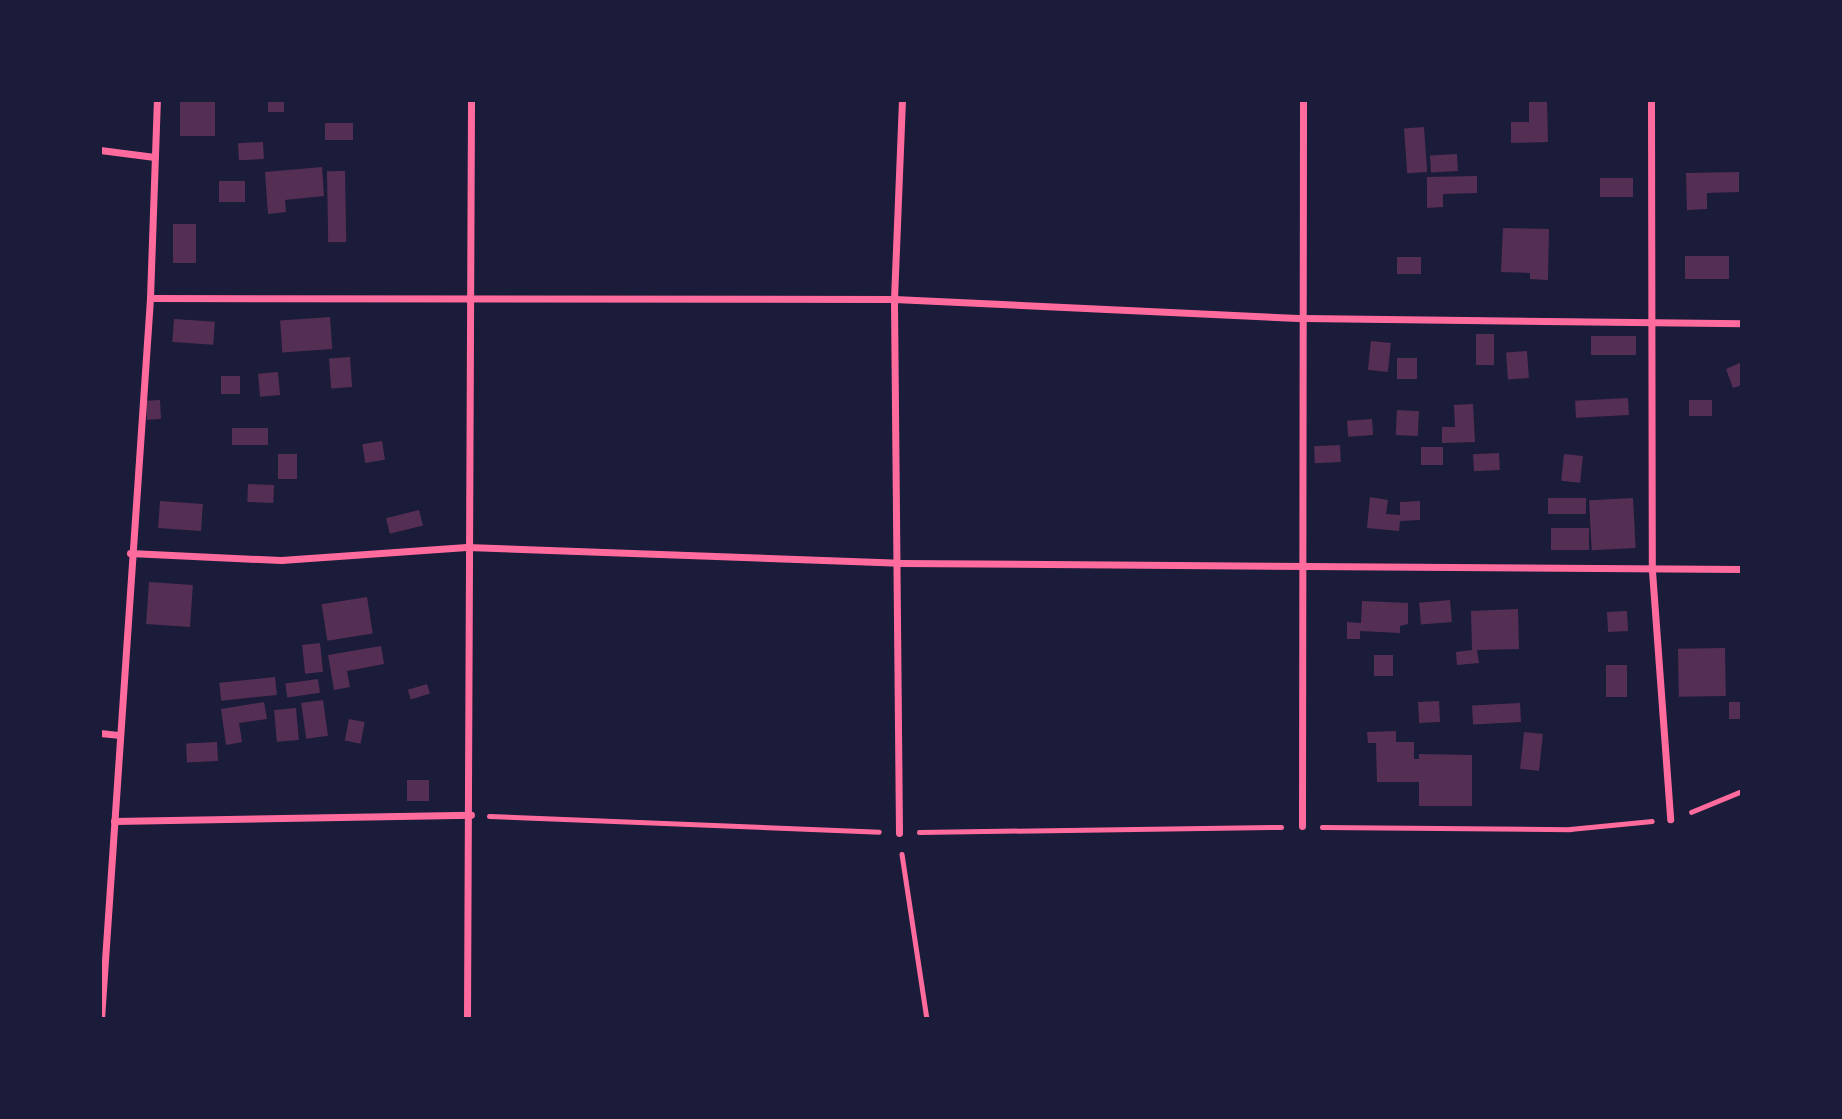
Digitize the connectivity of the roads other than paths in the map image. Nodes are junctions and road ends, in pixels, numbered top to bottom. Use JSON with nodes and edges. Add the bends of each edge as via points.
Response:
{"nodes":[{"id":1,"x":157,"y":100,"type":"edge"},
{"id":2,"x":471,"y":100,"type":"edge"},
{"id":3,"x":902,"y":100,"type":"edge"},
{"id":4,"x":1303,"y":100,"type":"edge"},
{"id":5,"x":1651,"y":100,"type":"edge"},
{"id":6,"x":100,"y":150,"type":"edge"},
{"id":7,"x":155,"y":157,"type":"junction"},
{"id":8,"x":471,"y":296,"type":"junction"},
{"id":9,"x":150,"y":298,"type":"junction"},
{"id":10,"x":894,"y":299,"type":"junction"},
{"id":11,"x":1304,"y":318,"type":"junction"},
{"id":12,"x":1652,"y":323,"type":"junction"},
{"id":13,"x":1742,"y":323,"type":"edge"},
{"id":14,"x":467,"y":547,"type":"junction"},
{"id":15,"x":130,"y":553,"type":"junction"},
{"id":16,"x":899,"y":563,"type":"junction"},
{"id":17,"x":1303,"y":565,"type":"junction"},
{"id":18,"x":1742,"y":569,"type":"edge"},
{"id":19,"x":1652,"y":571,"type":"junction"},
{"id":20,"x":100,"y":733,"type":"edge"},
{"id":21,"x":118,"y":735,"type":"junction"},
{"id":22,"x":471,"y":815,"type":"junction"},
{"id":23,"x":1670,"y":820,"type":"road end"},
{"id":24,"x":114,"y":821,"type":"junction"},
{"id":25,"x":1302,"y":826,"type":"road end"},
{"id":26,"x":899,"y":833,"type":"road end"},
{"id":27,"x":102,"y":1019,"type":"edge"},
{"id":28,"x":467,"y":1019,"type":"edge"}],
"edges":[{"from":1,"to":7,"type":"street"},
{"from":2,"to":8,"type":"street"},
{"from":3,"to":10,"type":"street"},
{"from":4,"to":11,"type":"street"},
{"from":5,"to":12,"type":"street"},
{"from":6,"to":7,"type":"street"},
{"from":7,"to":9,"type":"street"},
{"from":8,"to":9,"type":"street"},
{"from":8,"to":10,"type":"street"},
{"from":8,"to":14,"type":"street"},
{"from":9,"to":15,"type":"street"},
{"from":10,"to":11,"type":"street"},
{"from":10,"to":16,"type":"street"},
{"from":11,"to":12,"type":"street"},
{"from":11,"to":17,"type":"street"},
{"from":12,"to":13,"type":"street"},
{"from":12,"to":19,"type":"street"},
{"from":14,"to":15,"type":"street","via":[[281,560]]},
{"from":14,"to":16,"type":"street"},
{"from":14,"to":22,"type":"street"},
{"from":15,"to":21,"type":"street"},
{"from":16,"to":17,"type":"street"},
{"from":16,"to":26,"type":"street"},
{"from":17,"to":19,"type":"street"},
{"from":17,"to":25,"type":"street"},
{"from":18,"to":19,"type":"street"},
{"from":19,"to":23,"type":"street"},
{"from":20,"to":21,"type":"street"},
{"from":21,"to":24,"type":"street"},
{"from":22,"to":24,"type":"street"},
{"from":22,"to":28,"type":"street"},
{"from":24,"to":27,"type":"street"}]}
